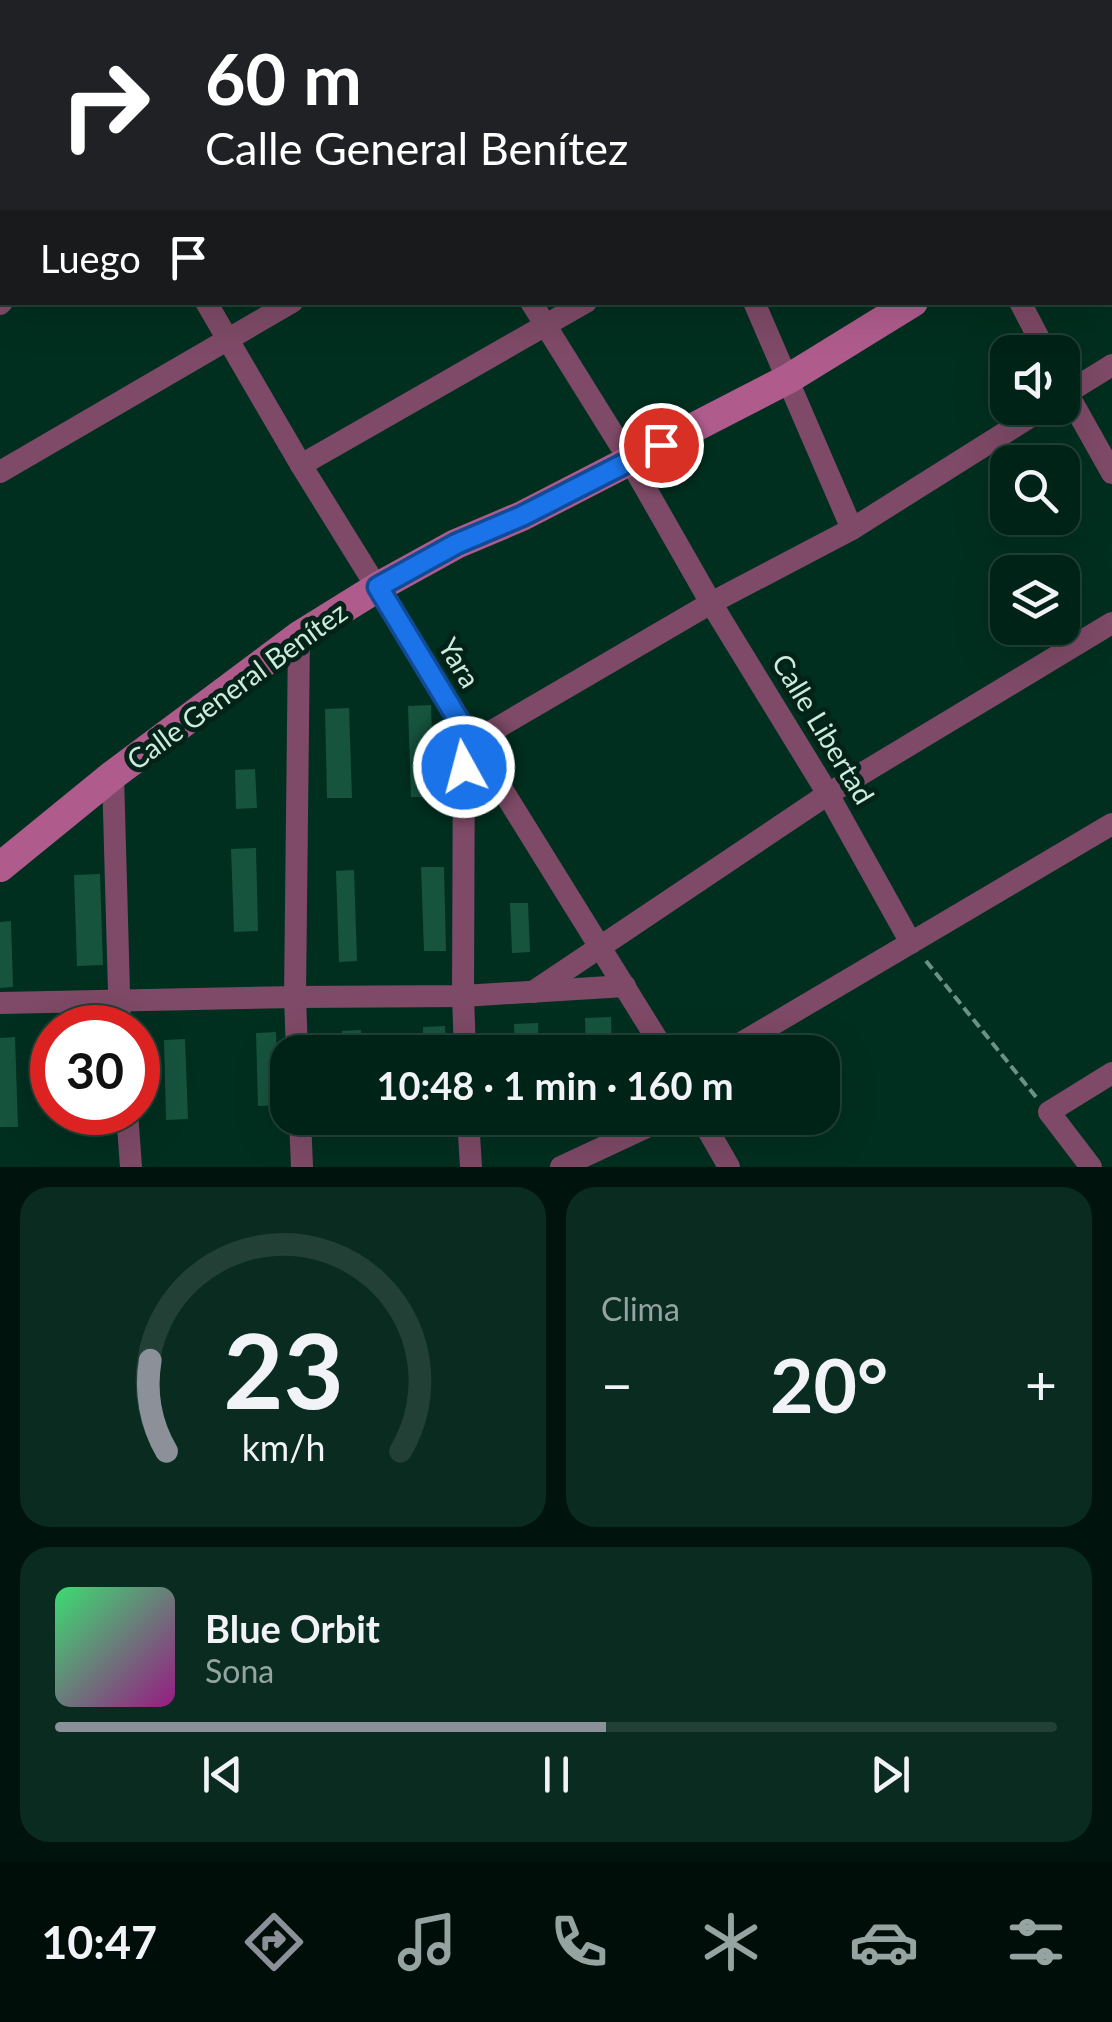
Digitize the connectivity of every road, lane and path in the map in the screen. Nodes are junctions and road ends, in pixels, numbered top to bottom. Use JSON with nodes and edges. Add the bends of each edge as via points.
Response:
{"nodes":[{"id":1,"x":208,"y":305,"type":"edge"},
{"id":2,"x":287,"y":305,"type":"edge"},
{"id":3,"x":533,"y":305,"type":"edge"},
{"id":4,"x":581,"y":305,"type":"edge"},
{"id":5,"x":755,"y":305,"type":"edge"},
{"id":6,"x":908,"y":305,"type":"edge"},
{"id":7,"x":1022,"y":305,"type":"edge"},
{"id":8,"x":544,"y":326,"type":"junction"},
{"id":9,"x":1037,"y":335,"type":"edge"},
{"id":10,"x":227,"y":339,"type":"junction"},
{"id":11,"x":1112,"y":365,"type":"edge"},
{"id":12,"x":788,"y":380,"type":"junction"},
{"id":13,"x":1080,"y":382,"type":"edge"},
{"id":14,"x":1080,"y":418,"type":"edge"},
{"id":15,"x":1017,"y":425,"type":"edge"},
{"id":16,"x":630,"y":461,"type":"junction"},
{"id":17,"x":301,"y":466,"type":"junction"},
{"id":18,"x":0,"y":472,"type":"edge"},
{"id":19,"x":1112,"y":473,"type":"edge"},
{"id":20,"x":852,"y":529,"type":"junction"},
{"id":21,"x":378,"y":587,"type":"junction"},
{"id":22,"x":712,"y":602,"type":"junction"},
{"id":23,"x":1112,"y":622,"type":"edge"},
{"id":24,"x":299,"y":636,"type":"junction"},
{"id":25,"x":468,"y":736,"type":"junction"},
{"id":26,"x":113,"y":776,"type":"junction"},
{"id":27,"x":828,"y":794,"type":"junction"},
{"id":28,"x":1112,"y":824,"type":"edge"},
{"id":29,"x":0,"y":867,"type":"edge"},
{"id":30,"x":911,"y":943,"type":"junction"},
{"id":31,"x":600,"y":946,"type":"junction"},
{"id":32,"x":625,"y":986,"type":"junction"},
{"id":33,"x":533,"y":992,"type":"junction"},
{"id":34,"x":462,"y":996,"type":"junction"},
{"id":35,"x":295,"y":997,"type":"junction"},
{"id":36,"x":118,"y":1001,"type":"junction"},
{"id":37,"x":0,"y":1003,"type":"edge"},
{"id":38,"x":118,"y":1005,"type":"edge"},
{"id":39,"x":296,"y":1035,"type":"edge"},
{"id":40,"x":464,"y":1035,"type":"edge"},
{"id":41,"x":655,"y":1035,"type":"edge"},
{"id":42,"x":755,"y":1035,"type":"edge"},
{"id":43,"x":1112,"y":1073,"type":"edge"},
{"id":44,"x":1049,"y":1112,"type":"junction"},
{"id":45,"x":129,"y":1135,"type":"edge"},
{"id":46,"x":301,"y":1135,"type":"edge"},
{"id":47,"x":469,"y":1135,"type":"edge"},
{"id":48,"x":630,"y":1135,"type":"edge"},
{"id":49,"x":710,"y":1135,"type":"edge"},
{"id":50,"x":131,"y":1167,"type":"edge"},
{"id":51,"x":302,"y":1167,"type":"edge"},
{"id":52,"x":470,"y":1167,"type":"edge"},
{"id":53,"x":562,"y":1167,"type":"edge"},
{"id":54,"x":729,"y":1167,"type":"edge"},
{"id":55,"x":1091,"y":1167,"type":"edge"}],
"edges":[{"from":1,"to":10,"type":"street","name":"Yara"},
{"from":2,"to":10,"type":"street"},
{"from":3,"to":8,"type":"street","name":"Calle Libertad"},
{"from":4,"to":8,"type":"street"},
{"from":5,"to":12,"type":"street"},
{"from":6,"to":12,"type":"street","name":"Calle General Benítez"},
{"from":7,"to":9,"type":"street"},
{"from":8,"to":16,"type":"street","name":"Calle Libertad"},
{"from":8,"to":17,"type":"street"},
{"from":10,"to":17,"type":"street","name":"Yara"},
{"from":10,"to":18,"type":"street"},
{"from":11,"to":13,"type":"street"},
{"from":12,"to":16,"type":"street","name":"Calle General Benítez"},
{"from":12,"to":20,"type":"street"},
{"from":14,"to":19,"type":"street"},
{"from":15,"to":20,"type":"street"},
{"from":16,"to":21,"type":"street","name":"Calle General Benítez"},
{"from":16,"to":22,"type":"street","name":"Calle Libertad"},
{"from":17,"to":21,"type":"street","name":"Yara"},
{"from":20,"to":22,"type":"street"},
{"from":21,"to":24,"type":"street","name":"Calle General Benítez"},
{"from":21,"to":25,"type":"street","name":"Yara"},
{"from":22,"to":25,"type":"street"},
{"from":22,"to":27,"type":"street","name":"Calle Libertad"},
{"from":23,"to":27,"type":"street"},
{"from":24,"to":26,"type":"street","name":"Calle General Benítez"},
{"from":24,"to":35,"type":"street"},
{"from":25,"to":31,"type":"street","name":"Yara"},
{"from":25,"to":34,"type":"street"},
{"from":26,"to":29,"type":"street","name":"Calle General Benítez"},
{"from":26,"to":36,"type":"street"},
{"from":27,"to":30,"type":"street","name":"Calle Libertad"},
{"from":27,"to":31,"type":"street"},
{"from":28,"to":30,"type":"street"},
{"from":30,"to":42,"type":"street"},
{"from":30,"to":44,"type":"path"},
{"from":31,"to":32,"type":"street","name":"Yara"},
{"from":31,"to":33,"type":"street"},
{"from":32,"to":33,"type":"street"},
{"from":32,"to":41,"type":"street","name":"Yara"},
{"from":33,"to":34,"type":"street"},
{"from":34,"to":35,"type":"street"},
{"from":34,"to":40,"type":"street"},
{"from":35,"to":36,"type":"street"},
{"from":35,"to":39,"type":"street"},
{"from":36,"to":37,"type":"street"},
{"from":36,"to":38,"type":"street"},
{"from":43,"to":44,"type":"street"},
{"from":44,"to":55,"type":"street"},
{"from":45,"to":50,"type":"street"},
{"from":46,"to":51,"type":"street"},
{"from":47,"to":52,"type":"street"},
{"from":48,"to":53,"type":"street"},
{"from":49,"to":54,"type":"street"}]}
